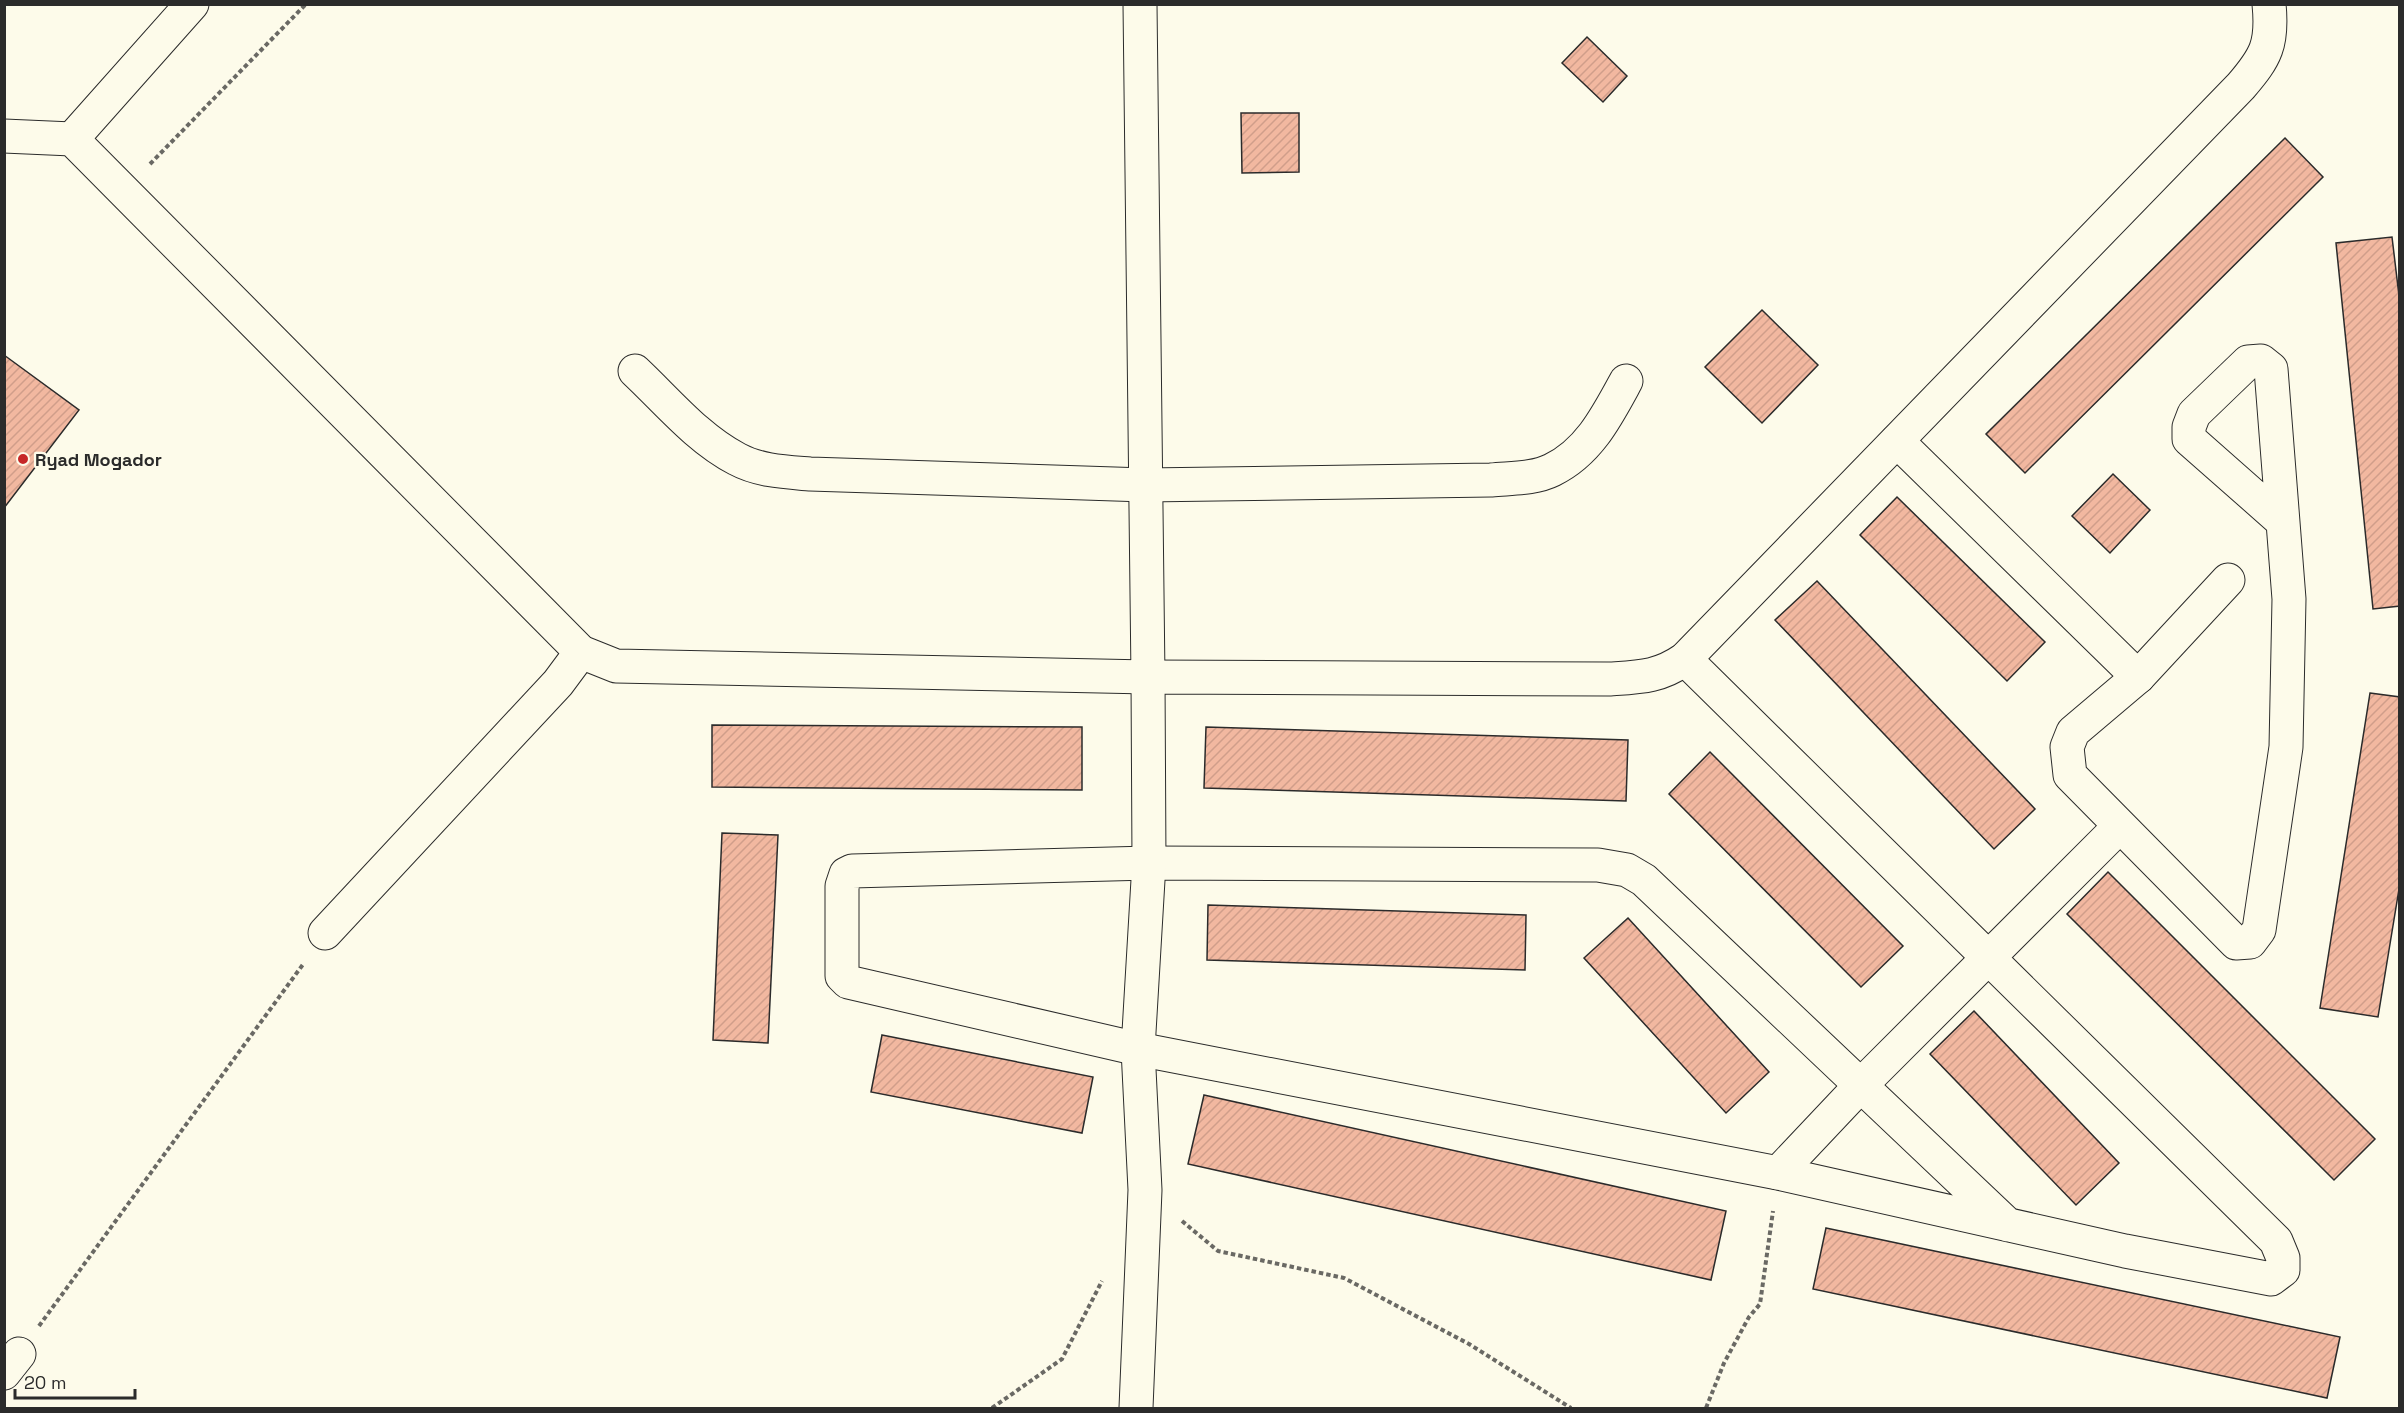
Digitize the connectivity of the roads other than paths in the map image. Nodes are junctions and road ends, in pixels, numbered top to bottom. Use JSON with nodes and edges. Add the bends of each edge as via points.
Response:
{"nodes":[{"id":1,"x":192,"y":4,"type":"edge"},
{"id":2,"x":1140,"y":4,"type":"edge"},
{"id":3,"x":2269,"y":4,"type":"edge"},
{"id":4,"x":4,"y":136,"type":"edge"},
{"id":5,"x":72,"y":139,"type":"junction"},
{"id":6,"x":635,"y":371,"type":"dead end"},
{"id":7,"x":1626,"y":381,"type":"dead end"},
{"id":8,"x":1898,"y":441,"type":"junction"},
{"id":9,"x":1145,"y":485,"type":"junction"},
{"id":10,"x":2282,"y":521,"type":"dead end"},
{"id":11,"x":2228,"y":580,"type":"dead end"},
{"id":12,"x":581,"y":652,"type":"junction"},
{"id":13,"x":1685,"y":659,"type":"junction"},
{"id":14,"x":1148,"y":677,"type":"junction"},
{"id":15,"x":2138,"y":677,"type":"junction"},
{"id":16,"x":2119,"y":826,"type":"junction"},
{"id":17,"x":1149,"y":863,"type":"junction"},
{"id":18,"x":325,"y":933,"type":"road end"},
{"id":19,"x":1987,"y":958,"type":"junction"},
{"id":20,"x":1138,"y":1049,"type":"junction"},
{"id":21,"x":1862,"y":1084,"type":"junction"},
{"id":22,"x":1778,"y":1173,"type":"junction"},
{"id":23,"x":2008,"y":1224,"type":"junction"},
{"id":24,"x":1137,"y":1408,"type":"edge"}],
"edges":[{"from":1,"to":5,"type":"street"},
{"from":2,"to":9,"type":"street"},
{"from":3,"to":8,"type":"street","via":[[2268,43],[2261,63]]},
{"from":4,"to":5,"type":"street"},
{"from":5,"to":12,"type":"street"},
{"from":6,"to":9,"type":"street","via":[[712,443],[739,460],[771,470]]},
{"from":7,"to":9,"type":"street","via":[[1598,431],[1578,452],[1551,471],[1527,477]]},
{"from":8,"to":13,"type":"street"},
{"from":8,"to":15,"type":"street"},
{"from":9,"to":14,"type":"street"},
{"from":10,"to":16,"type":"street","via":[[2289,599],[2286,747],[2259,930],[2250,942],[2236,943]]},
{"from":11,"to":15,"type":"street"},
{"from":12,"to":14,"type":"street","via":[[616,666]]},
{"from":12,"to":18,"type":"street","via":[[558,682]]},
{"from":13,"to":14,"type":"street","via":[[1668,671],[1610,679]]},
{"from":13,"to":19,"type":"street"},
{"from":14,"to":17,"type":"street"},
{"from":15,"to":16,"type":"street","via":[[2073,732],[2067,747],[2070,775]]},
{"from":16,"to":19,"type":"street"},
{"from":17,"to":20,"type":"street"},
{"from":17,"to":20,"type":"street","via":[[852,871],[846,874],[842,886],[842,976],[848,982]]},
{"from":17,"to":21,"type":"street","via":[[1598,865],[1627,870],[1644,880]]},
{"from":19,"to":21,"type":"street"},
{"from":19,"to":23,"type":"street","via":[[2276,1241],[2283,1270],[2271,1279]]},
{"from":20,"to":22,"type":"street"},
{"from":20,"to":24,"type":"street","via":[[1145,1190]]},
{"from":21,"to":22,"type":"street"},
{"from":21,"to":23,"type":"street"},
{"from":22,"to":23,"type":"street"}]}
